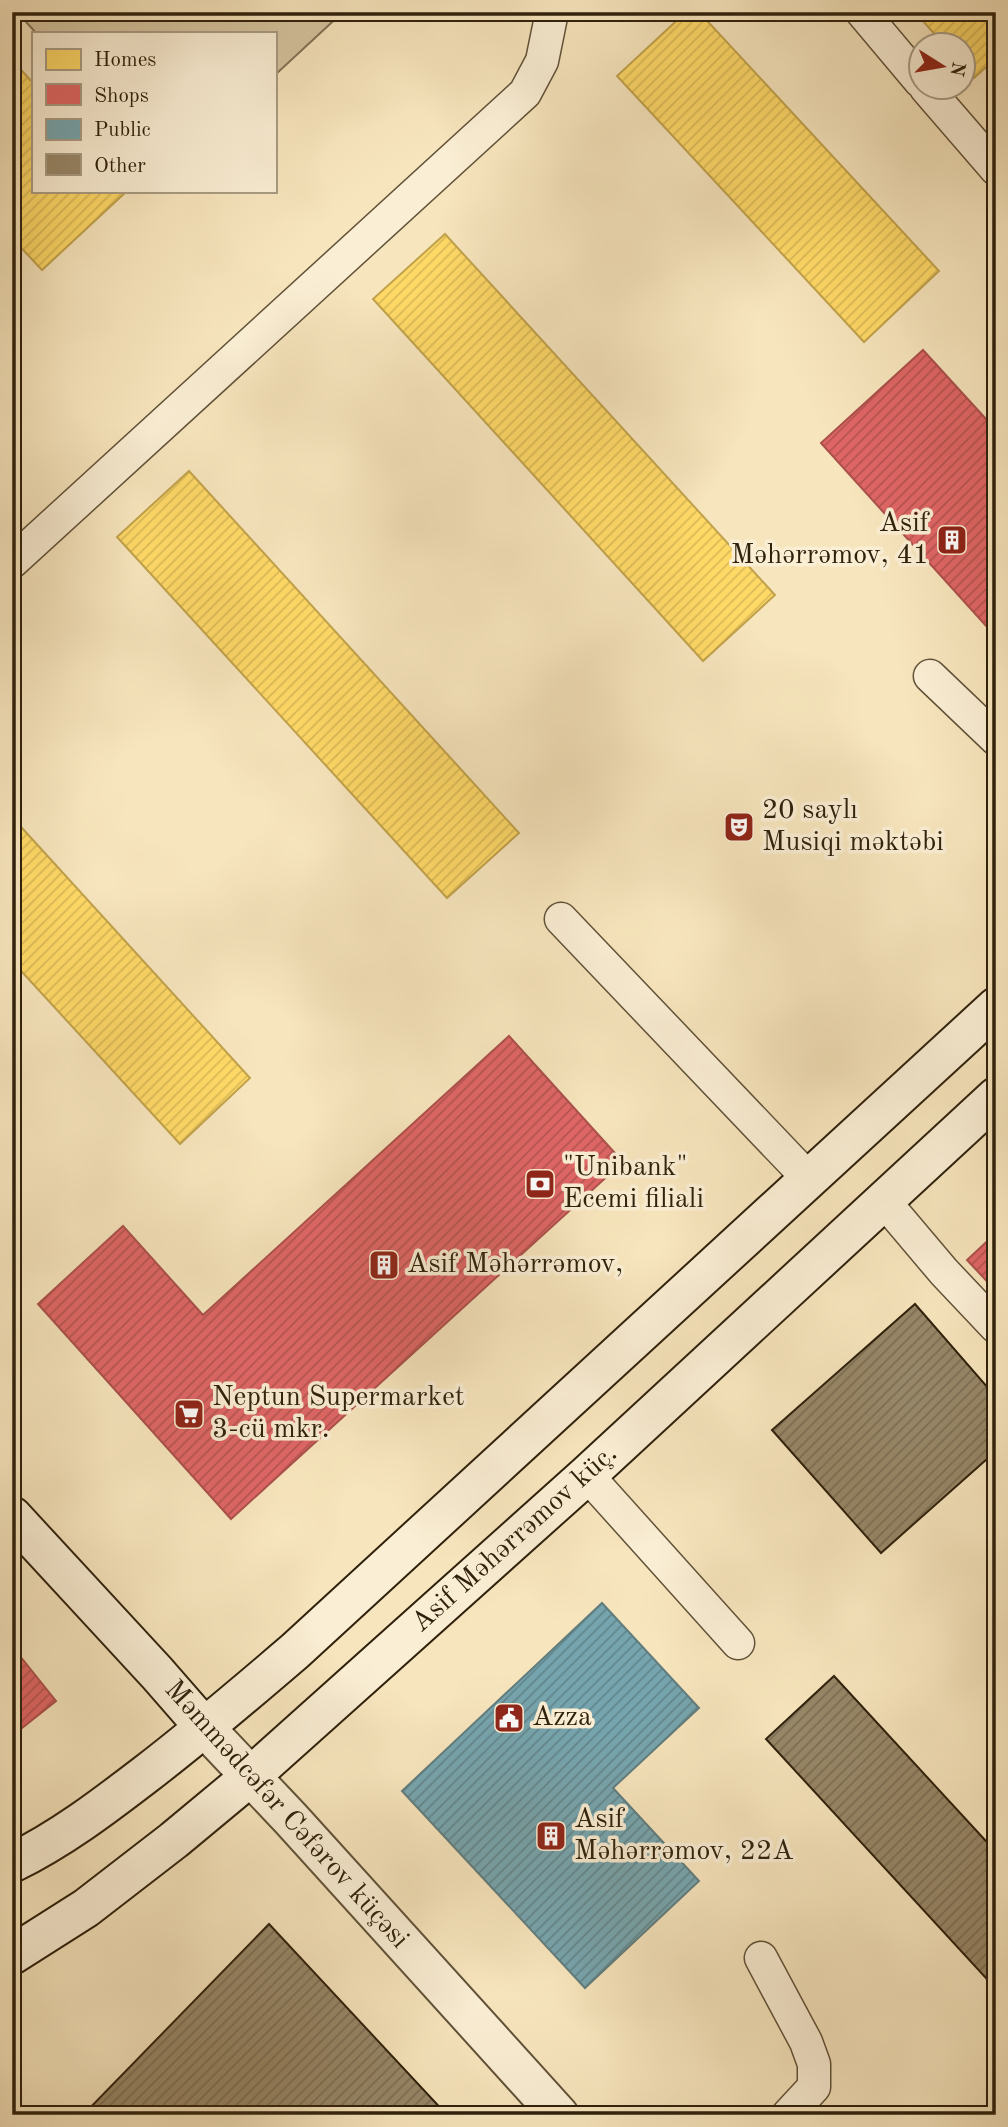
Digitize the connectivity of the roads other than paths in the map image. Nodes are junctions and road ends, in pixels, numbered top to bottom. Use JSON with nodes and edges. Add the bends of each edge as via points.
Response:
{"nodes":[{"id":1,"x":552,"y":12,"type":"edge"},
{"id":2,"x":862,"y":12,"type":"edge"},
{"id":3,"x":906,"y":64,"type":"edge"},
{"id":4,"x":938,"y":102,"type":"edge"},
{"id":5,"x":996,"y":169,"type":"edge"},
{"id":6,"x":12,"y":562,"type":"edge"},
{"id":7,"x":930,"y":676,"type":"dead end"},
{"id":8,"x":996,"y":739,"type":"edge"},
{"id":9,"x":561,"y":919,"type":"dead end"},
{"id":10,"x":996,"y":1007,"type":"edge"},
{"id":11,"x":996,"y":1097,"type":"edge"},
{"id":12,"x":808,"y":1178,"type":"junction"},
{"id":13,"x":884,"y":1201,"type":"junction"},
{"id":14,"x":996,"y":1327,"type":"edge"},
{"id":15,"x":587,"y":1475,"type":"junction"},
{"id":16,"x":12,"y":1516,"type":"edge"},
{"id":17,"x":738,"y":1643,"type":"dead end"},
{"id":18,"x":205,"y":1728,"type":"junction"},
{"id":19,"x":251,"y":1776,"type":"junction"},
{"id":20,"x":12,"y":1863,"type":"edge"},
{"id":21,"x":12,"y":1955,"type":"edge"},
{"id":22,"x":761,"y":1958,"type":"dead end"},
{"id":23,"x":559,"y":2115,"type":"edge"},
{"id":24,"x":788,"y":2115,"type":"edge"}],
"edges":[{"from":1,"to":6,"type":"lane","via":[[542,61],[525,93]]},
{"from":2,"to":3,"type":"lane"},
{"from":4,"to":5,"type":"lane"},
{"from":7,"to":8,"type":"lane"},
{"from":9,"to":12,"type":"lane"},
{"from":10,"to":12,"type":"main road"},
{"from":11,"to":13,"type":"main road","name":"Asif Məhərrəmov küç."},
{"from":12,"to":18,"type":"main road","via":[[295,1651]]},
{"from":13,"to":14,"type":"lane"},
{"from":13,"to":15,"type":"main road","name":"Asif Məhərrəmov küç."},
{"from":15,"to":17,"type":"lane"},
{"from":15,"to":19,"type":"main road","name":"Asif Məhərrəmov küç."},
{"from":16,"to":18,"type":"main road","name":"Məmmədcəfər Cəfərov küçəsi"},
{"from":18,"to":19,"type":"main road","name":"Məmmədcəfər Cəfərov küçəsi"},
{"from":18,"to":20,"type":"main road","via":[[74,1828]]},
{"from":19,"to":21,"type":"main road","name":"Asif Məhərrəmov küç.","via":[[86,1908]]},
{"from":19,"to":23,"type":"main road","name":"Məmmədcəfər Cəfərov küçəsi"},
{"from":22,"to":24,"type":"lane","via":[[814,2064],[814,2087]]}]}
